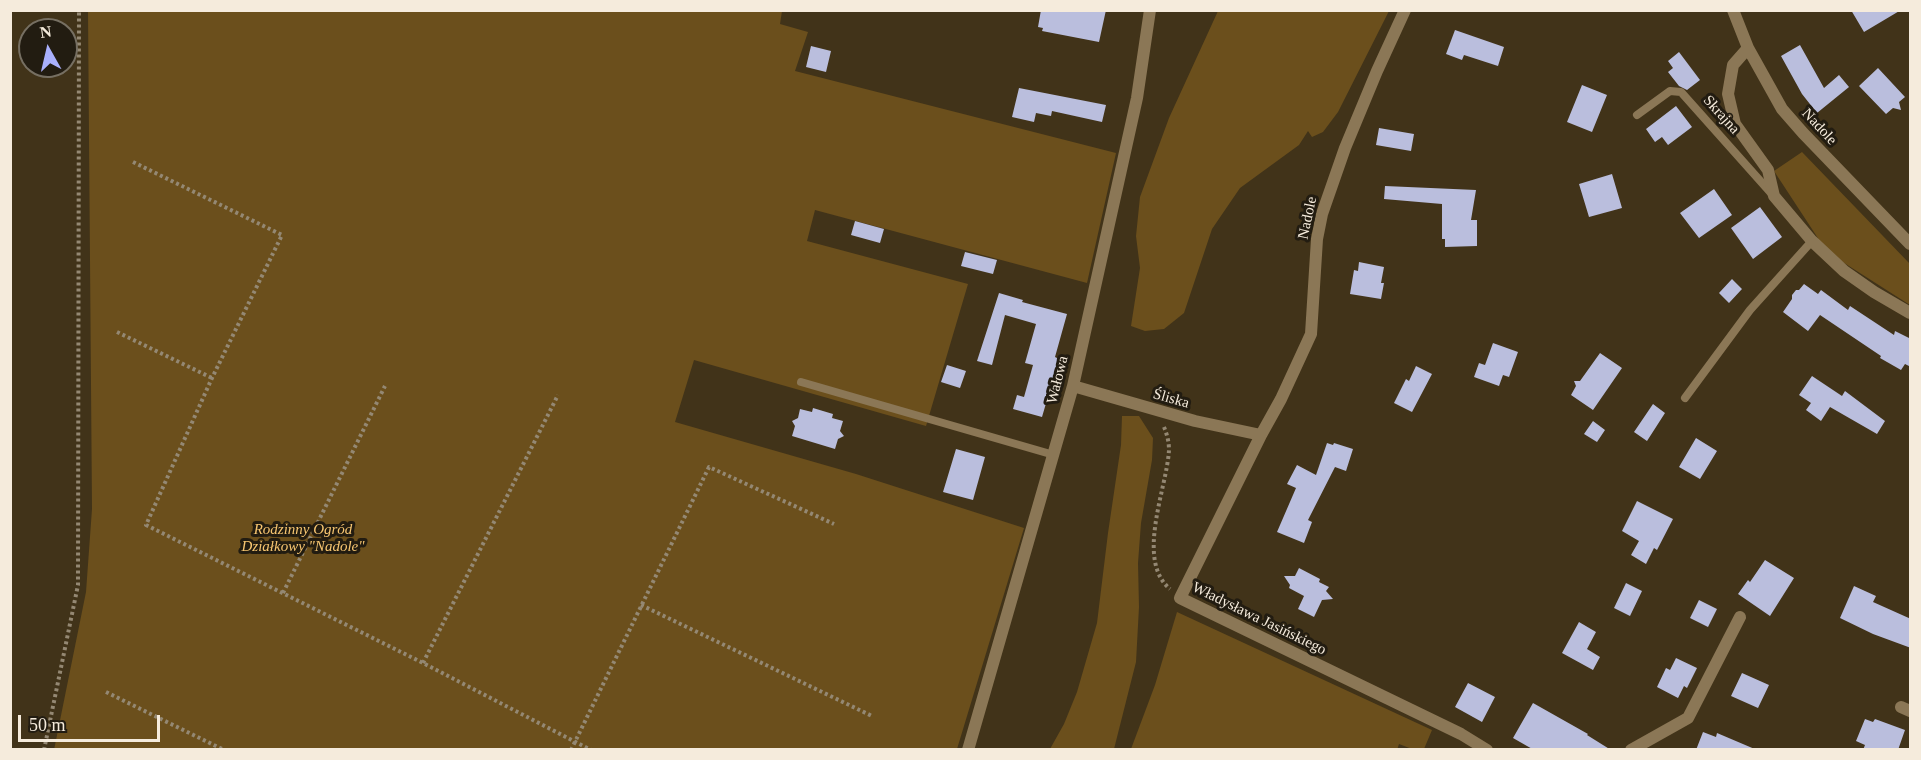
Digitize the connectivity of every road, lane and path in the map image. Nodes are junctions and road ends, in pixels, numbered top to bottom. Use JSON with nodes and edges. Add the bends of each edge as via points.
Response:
{"nodes":[{"id":1,"x":79,"y":10,"type":"edge"},
{"id":2,"x":1150,"y":10,"type":"edge"},
{"id":3,"x":1405,"y":10,"type":"edge"},
{"id":4,"x":1733,"y":10,"type":"edge"},
{"id":5,"x":1748,"y":48,"type":"junction"},
{"id":6,"x":1637,"y":115,"type":"dead end"},
{"id":7,"x":133,"y":162,"type":"dead end"},
{"id":8,"x":1774,"y":196,"type":"junction"},
{"id":9,"x":1812,"y":241,"type":"junction"},
{"id":10,"x":1911,"y":244,"type":"edge"},
{"id":11,"x":1911,"y":313,"type":"edge"},
{"id":12,"x":117,"y":332,"type":"dead end"},
{"id":13,"x":213,"y":378,"type":"junction"},
{"id":14,"x":801,"y":382,"type":"dead end"},
{"id":15,"x":385,"y":386,"type":"dead end"},
{"id":16,"x":1073,"y":386,"type":"junction"},
{"id":17,"x":558,"y":395,"type":"dead end"},
{"id":18,"x":1685,"y":398,"type":"dead end"},
{"id":19,"x":1156,"y":410,"type":"junction"},
{"id":20,"x":1261,"y":435,"type":"junction"},
{"id":21,"x":1054,"y":455,"type":"junction"},
{"id":22,"x":834,"y":524,"type":"dead end"},
{"id":23,"x":284,"y":592,"type":"junction"},
{"id":24,"x":1182,"y":594,"type":"junction"},
{"id":25,"x":640,"y":605,"type":"junction"},
{"id":26,"x":1740,"y":617,"type":"dead end"},
{"id":27,"x":423,"y":663,"type":"junction"},
{"id":28,"x":106,"y":692,"type":"dead end"},
{"id":29,"x":872,"y":716,"type":"dead end"},
{"id":30,"x":575,"y":741,"type":"junction"},
{"id":31,"x":44,"y":750,"type":"edge"},
{"id":32,"x":224,"y":750,"type":"edge"},
{"id":33,"x":571,"y":750,"type":"edge"},
{"id":34,"x":591,"y":750,"type":"edge"},
{"id":35,"x":968,"y":750,"type":"edge"},
{"id":36,"x":1487,"y":750,"type":"edge"},
{"id":37,"x":1631,"y":750,"type":"edge"}],
"edges":[{"from":1,"to":31,"type":"path","via":[[78,585]]},
{"from":2,"to":16,"type":"street","name":"Wałowa","via":[[1137,98]]},
{"from":3,"to":20,"type":"street","name":"Nadole","via":[[1345,148],[1322,214],[1311,334]]},
{"from":4,"to":5,"type":"street","name":"Nadole"},
{"from":5,"to":8,"type":"street","name":"Skrajna","via":[[1733,65],[1728,94],[1735,124],[1768,170]]},
{"from":5,"to":10,"type":"street","name":"Nadole","via":[[1782,109]]},
{"from":6,"to":8,"type":"lane","name":"Skrajna","via":[[1670,91],[1681,92]]},
{"from":7,"to":13,"type":"path","via":[[282,235]]},
{"from":8,"to":9,"type":"street","name":"Skrajna"},
{"from":9,"to":11,"type":"street","name":"Skrajna","via":[[1844,271]]},
{"from":9,"to":18,"type":"lane","via":[[1750,310]]},
{"from":12,"to":13,"type":"path"},
{"from":13,"to":23,"type":"path","via":[[146,525]]},
{"from":14,"to":21,"type":"lane"},
{"from":15,"to":23,"type":"path"},
{"from":16,"to":19,"type":"street","name":"Śliska"},
{"from":16,"to":21,"type":"street","name":"Wałowa"},
{"from":17,"to":27,"type":"path"},
{"from":19,"to":20,"type":"street","name":"Śliska"},
{"from":19,"to":24,"type":"path","via":[[1169,450],[1155,534],[1155,567],[1170,590]]},
{"from":20,"to":24,"type":"street","name":"Władysława Jasińskiego"},
{"from":21,"to":35,"type":"street","name":"Wałowa"},
{"from":22,"to":25,"type":"path","via":[[709,467]]},
{"from":23,"to":27,"type":"path"},
{"from":24,"to":36,"type":"street","name":"Władysława Jasińskiego","via":[[1180,598]]},
{"from":25,"to":29,"type":"path"},
{"from":25,"to":30,"type":"path"},
{"from":26,"to":37,"type":"street","via":[[1688,718]]},
{"from":27,"to":30,"type":"path"},
{"from":28,"to":32,"type":"path"},
{"from":30,"to":33,"type":"path"},
{"from":30,"to":34,"type":"path"}]}
